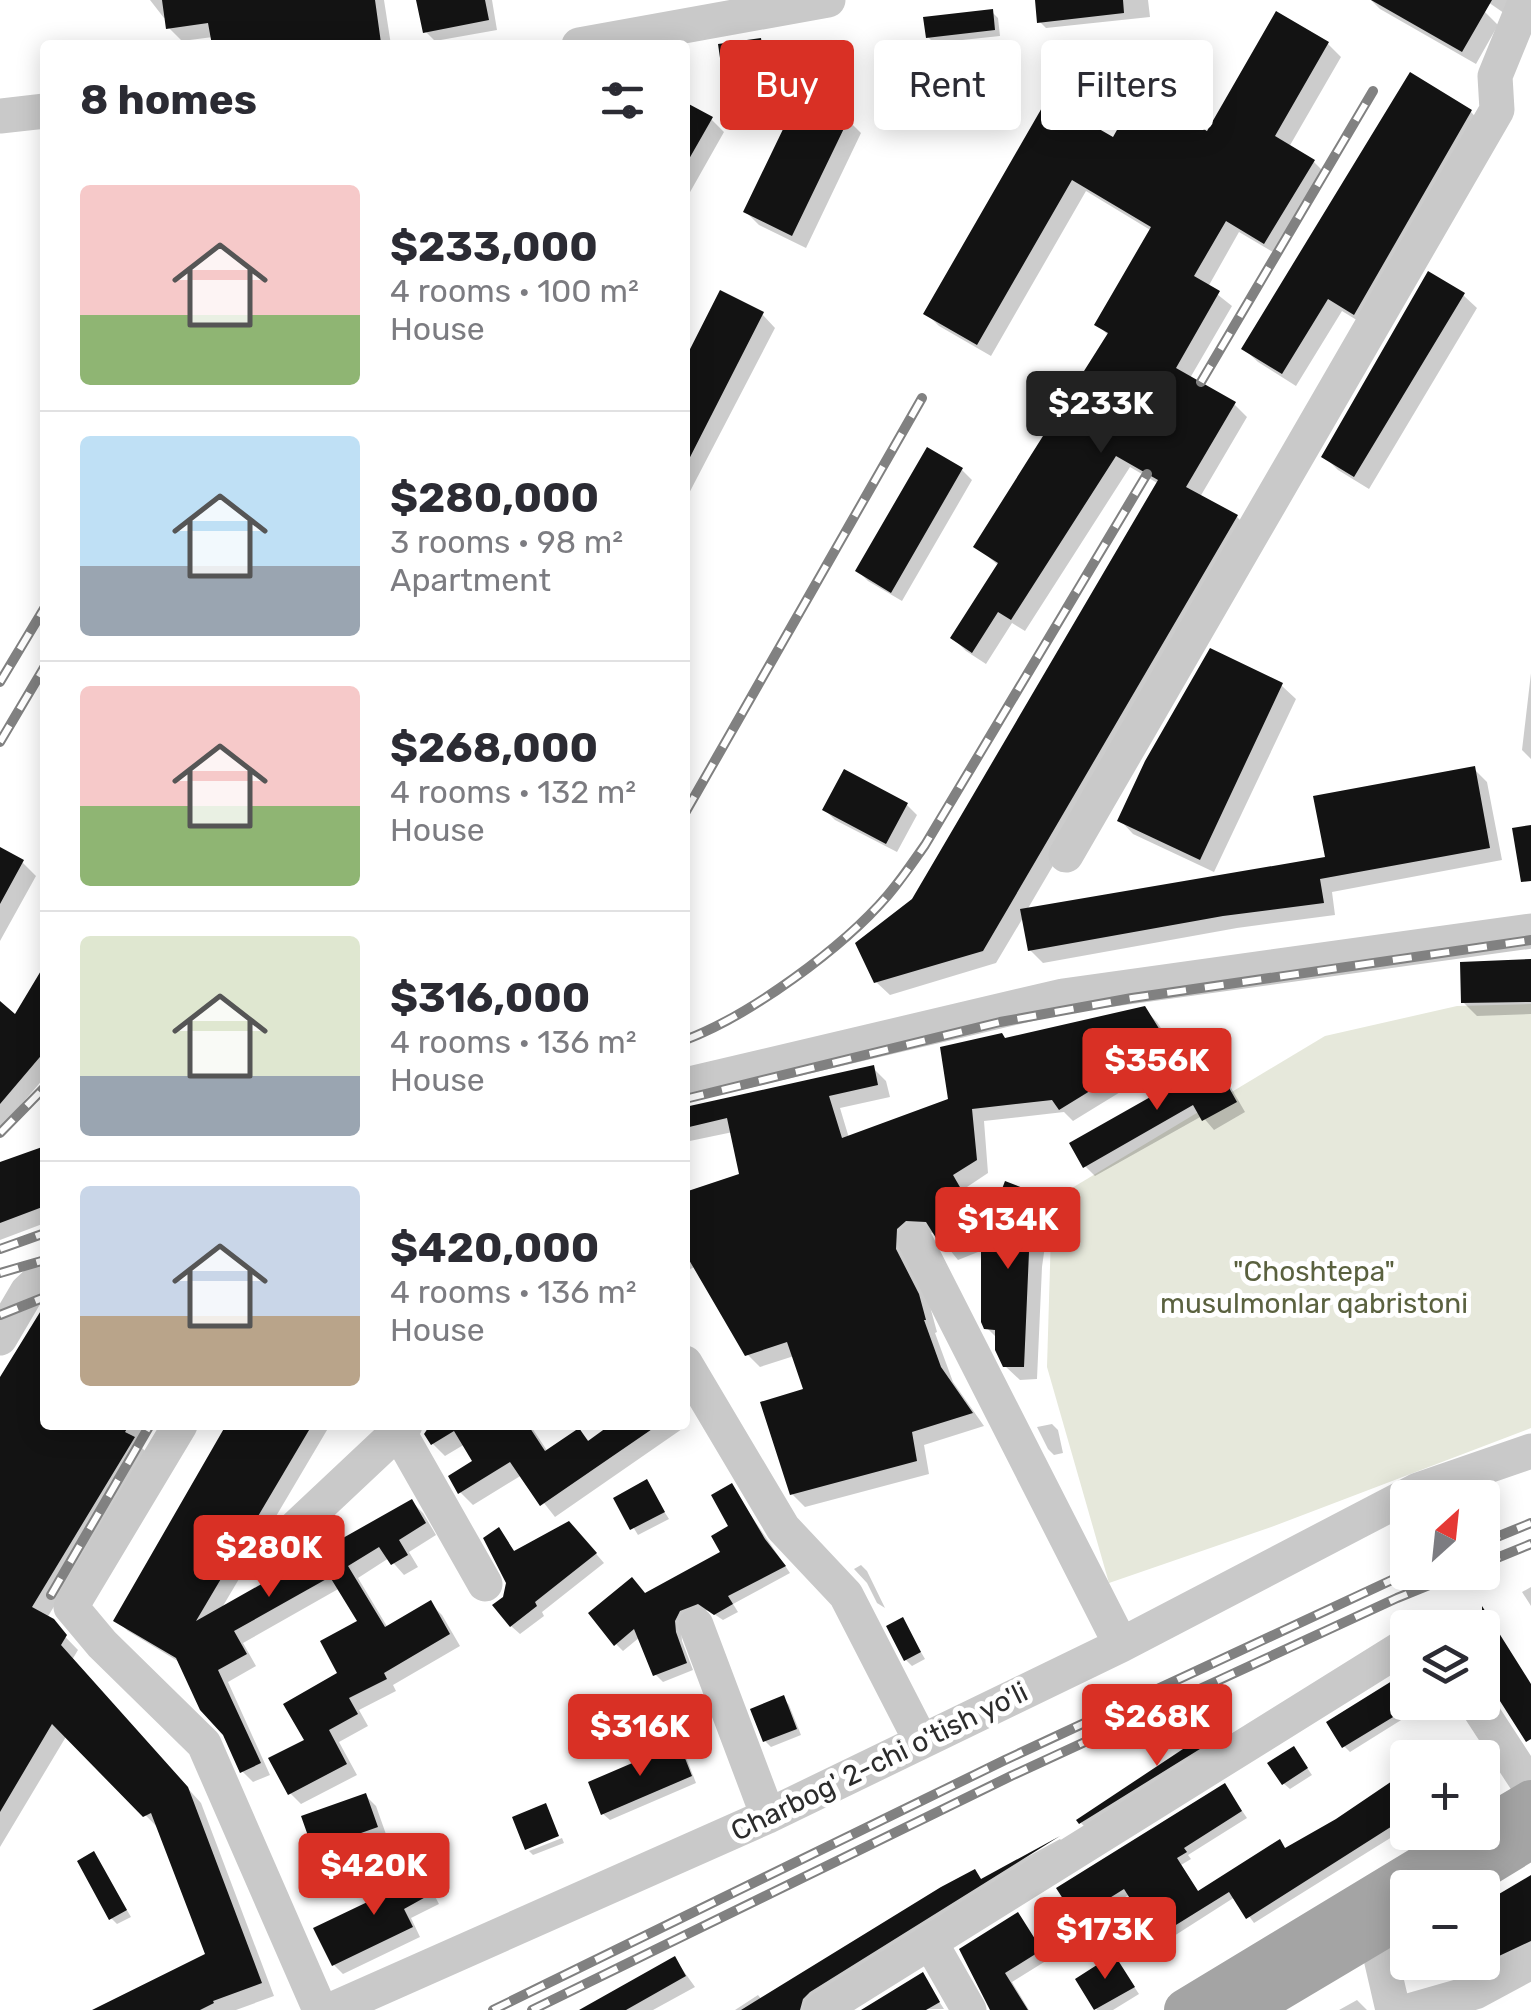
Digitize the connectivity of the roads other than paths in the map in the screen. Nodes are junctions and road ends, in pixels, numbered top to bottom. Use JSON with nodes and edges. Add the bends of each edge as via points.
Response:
{"nodes":[{"id":1,"x":828,"y":0,"type":"edge"},
{"id":2,"x":1526,"y":0,"type":"edge"},
{"id":3,"x":607,"y":40,"type":"edge"},
{"id":4,"x":40,"y":112,"type":"edge"},
{"id":5,"x":0,"y":116,"type":"edge"},
{"id":6,"x":1066,"y":855,"type":"dead end"},
{"id":7,"x":1531,"y":931,"type":"edge"},
{"id":8,"x":690,"y":1084,"type":"edge"},
{"id":9,"x":915,"y":1240,"type":"dead end"},
{"id":10,"x":40,"y":1280,"type":"edge"},
{"id":11,"x":0,"y":1338,"type":"edge"},
{"id":12,"x":690,"y":1371,"type":"edge"},
{"id":13,"x":177,"y":1430,"type":"edge"},
{"id":14,"x":398,"y":1430,"type":"edge"},
{"id":15,"x":403,"y":1430,"type":"edge"},
{"id":16,"x":1531,"y":1451,"type":"edge"},
{"id":17,"x":289,"y":1534,"type":"dead end"},
{"id":18,"x":485,"y":1584,"type":"dead end"},
{"id":19,"x":696,"y":1625,"type":"dead end"},
{"id":20,"x":1121,"y":1646,"type":"junction"},
{"id":21,"x":1390,"y":1655,"type":"edge"},
{"id":22,"x":1487,"y":1720,"type":"edge"},
{"id":23,"x":921,"y":1741,"type":"junction"},
{"id":24,"x":1531,"y":1788,"type":"edge"},
{"id":25,"x":1531,"y":1801,"type":"edge"},
{"id":26,"x":768,"y":1816,"type":"junction"},
{"id":27,"x":1500,"y":1820,"type":"edge"},
{"id":28,"x":1531,"y":1838,"type":"edge"},
{"id":29,"x":1449,"y":1850,"type":"edge"},
{"id":30,"x":1479,"y":1870,"type":"edge"},
{"id":31,"x":1390,"y":1923,"type":"edge"},
{"id":32,"x":930,"y":1942,"type":"junction"},
{"id":33,"x":1531,"y":1962,"type":"edge"},
{"id":34,"x":1392,"y":1980,"type":"edge"},
{"id":35,"x":320,"y":2010,"type":"edge"},
{"id":36,"x":330,"y":2010,"type":"edge"},
{"id":37,"x":821,"y":2010,"type":"edge"},
{"id":38,"x":970,"y":2010,"type":"edge"},
{"id":39,"x":1184,"y":2010,"type":"edge"},
{"id":40,"x":1245,"y":2010,"type":"edge"},
{"id":41,"x":1393,"y":2010,"type":"edge"},
{"id":42,"x":1412,"y":2010,"type":"edge"}],
"edges":[{"from":1,"to":3,"type":"street"},
{"from":2,"to":6,"type":"street","via":[[1495,76],[1497,110]]},
{"from":4,"to":5,"type":"street"},
{"from":7,"to":8,"type":"street","via":[[1064,996]]},
{"from":9,"to":20,"type":"street"},
{"from":10,"to":11,"type":"street"},
{"from":12,"to":23,"type":"street","via":[[783,1528],[846,1595]]},
{"from":13,"to":35,"type":"street","via":[[71,1607],[204,1744]]},
{"from":14,"to":17,"type":"street"},
{"from":15,"to":18,"type":"street"},
{"from":16,"to":20,"type":"street","name":"Charbog' 2-chi o'tish yo'li","via":[[1418,1490]]},
{"from":19,"to":26,"type":"street"},
{"from":20,"to":23,"type":"street","name":"Charbog' 2-chi o'tish yo'li"},
{"from":21,"to":32,"type":"street"},
{"from":22,"to":24,"type":"street"},
{"from":23,"to":26,"type":"street","name":"Charbog' 2-chi o'tish yo'li"},
{"from":25,"to":27,"type":"main road"},
{"from":26,"to":36,"type":"street","name":"Charbog' 2-chi o'tish yo'li"},
{"from":28,"to":30,"type":"main road"},
{"from":29,"to":39,"type":"main road"},
{"from":31,"to":40,"type":"main road"},
{"from":32,"to":37,"type":"street"},
{"from":32,"to":38,"type":"street"},
{"from":33,"to":42,"type":"street","via":[[1475,1992]]},
{"from":34,"to":41,"type":"street"}]}
